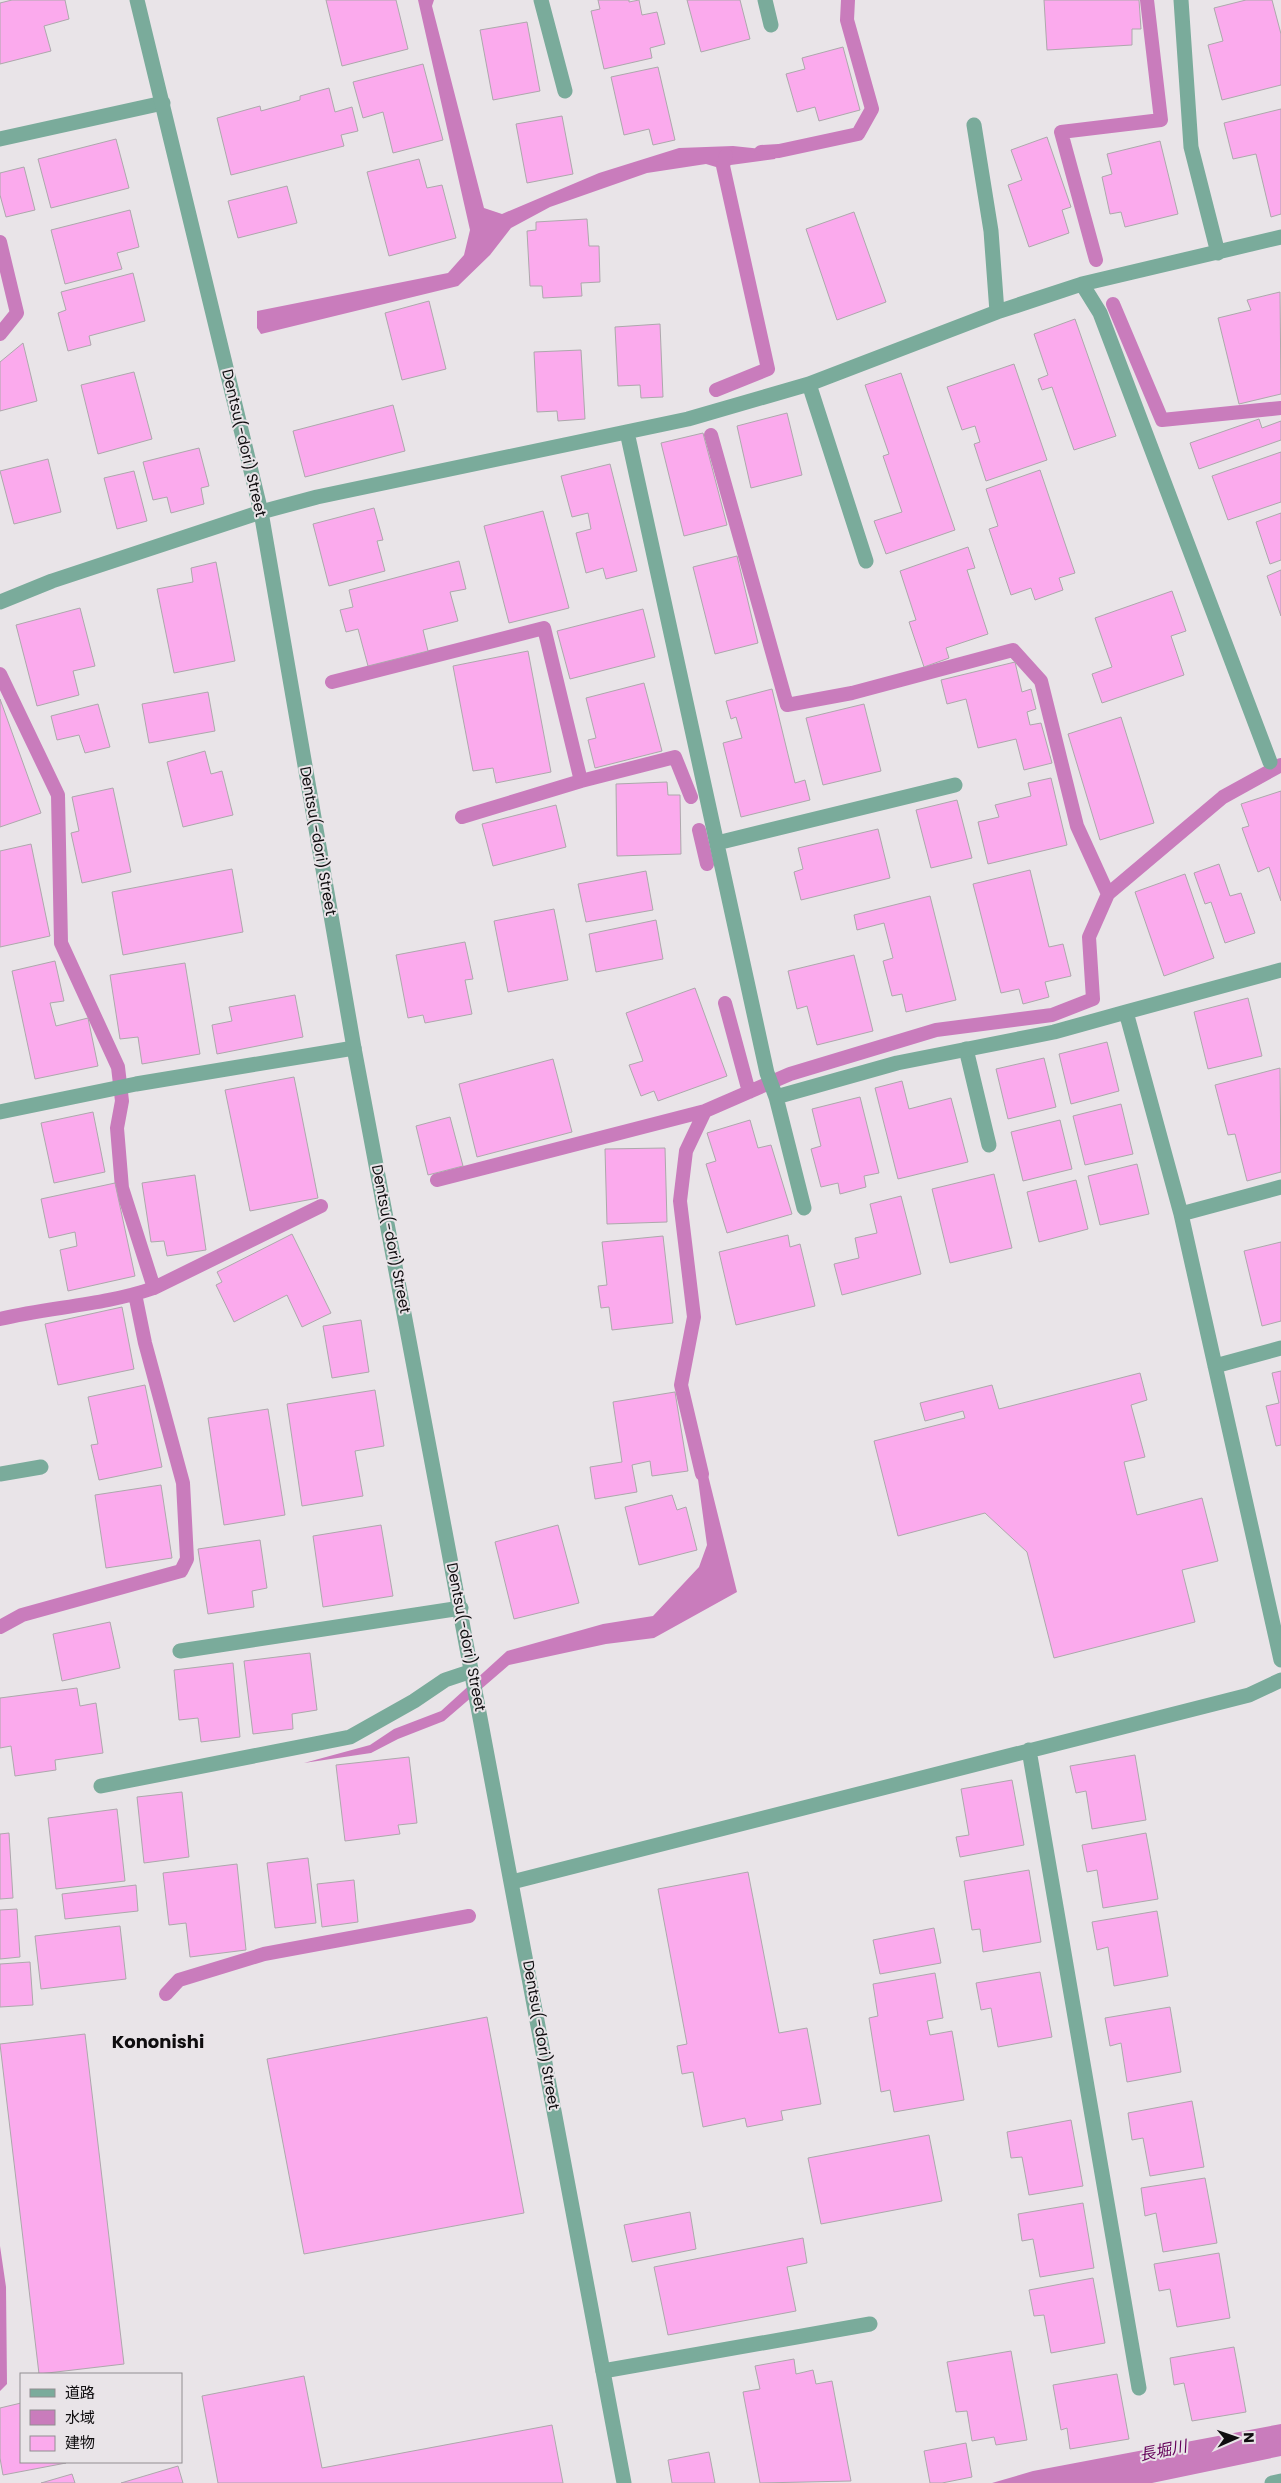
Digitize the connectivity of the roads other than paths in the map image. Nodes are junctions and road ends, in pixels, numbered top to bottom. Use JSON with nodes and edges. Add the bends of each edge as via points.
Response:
{"nodes":[{"id":1,"x":137,"y":0,"type":"edge"},
{"id":2,"x":541,"y":0,"type":"edge"},
{"id":3,"x":765,"y":0,"type":"edge"},
{"id":4,"x":1181,"y":0,"type":"edge"},
{"id":5,"x":771,"y":25,"type":"dead end"},
{"id":6,"x":566,"y":91,"type":"dead end"},
{"id":7,"x":163,"y":103,"type":"junction"},
{"id":8,"x":974,"y":125,"type":"dead end"},
{"id":9,"x":0,"y":139,"type":"edge"},
{"id":10,"x":1281,"y":237,"type":"edge"},
{"id":11,"x":1218,"y":253,"type":"junction"},
{"id":12,"x":1082,"y":284,"type":"junction"},
{"id":13,"x":996,"y":312,"type":"junction"},
{"id":14,"x":808,"y":384,"type":"junction"},
{"id":15,"x":627,"y":432,"type":"junction"},
{"id":16,"x":261,"y":512,"type":"junction"},
{"id":17,"x":866,"y":562,"type":"dead end"},
{"id":18,"x":0,"y":602,"type":"edge"},
{"id":19,"x":1270,"y":762,"type":"dead end"},
{"id":20,"x":955,"y":785,"type":"dead end"},
{"id":21,"x":717,"y":843,"type":"junction"},
{"id":22,"x":1281,"y":970,"type":"edge"},
{"id":23,"x":1126,"y":1012,"type":"junction"},
{"id":24,"x":354,"y":1048,"type":"junction"},
{"id":25,"x":966,"y":1049,"type":"junction"},
{"id":26,"x":776,"y":1097,"type":"junction"},
{"id":27,"x":0,"y":1112,"type":"edge"},
{"id":28,"x":989,"y":1145,"type":"dead end"},
{"id":29,"x":1281,"y":1187,"type":"edge"},
{"id":30,"x":804,"y":1208,"type":"dead end"},
{"id":31,"x":1181,"y":1214,"type":"junction"},
{"id":32,"x":1281,"y":1348,"type":"edge"},
{"id":33,"x":1215,"y":1366,"type":"junction"},
{"id":34,"x":41,"y":1467,"type":"dead end"},
{"id":35,"x":0,"y":1474,"type":"edge"},
{"id":36,"x":461,"y":1608,"type":"junction"},
{"id":37,"x":180,"y":1651,"type":"dead end"},
{"id":38,"x":1281,"y":1660,"type":"edge"},
{"id":39,"x":472,"y":1671,"type":"junction"},
{"id":40,"x":1281,"y":1680,"type":"edge"},
{"id":41,"x":1029,"y":1750,"type":"junction"},
{"id":42,"x":101,"y":1786,"type":"dead end"},
{"id":43,"x":512,"y":1882,"type":"junction"},
{"id":44,"x":870,"y":2324,"type":"dead end"},
{"id":45,"x":603,"y":2371,"type":"junction"},
{"id":46,"x":1139,"y":2388,"type":"dead end"},
{"id":47,"x":1281,"y":2481,"type":"edge"},
{"id":48,"x":624,"y":2483,"type":"edge"},
{"id":49,"x":1272,"y":2483,"type":"edge"}],
"edges":[{"from":1,"to":7,"type":"street","name":"Dentsu(-dori) Street"},
{"from":2,"to":6,"type":"street"},
{"from":3,"to":5,"type":"street"},
{"from":4,"to":11,"type":"street","via":[[1191,147]]},
{"from":7,"to":9,"type":"street"},
{"from":7,"to":16,"type":"street","name":"Dentsu(-dori) Street"},
{"from":8,"to":13,"type":"street","via":[[992,231]]},
{"from":10,"to":11,"type":"street"},
{"from":11,"to":12,"type":"street"},
{"from":12,"to":13,"type":"street"},
{"from":12,"to":19,"type":"street","via":[[1100,313]]},
{"from":13,"to":14,"type":"street"},
{"from":14,"to":15,"type":"street","via":[[688,419]]},
{"from":14,"to":17,"type":"street"},
{"from":15,"to":16,"type":"street","via":[[316,497]]},
{"from":15,"to":21,"type":"street"},
{"from":16,"to":18,"type":"street","via":[[52,581]]},
{"from":16,"to":24,"type":"street","name":"Dentsu(-dori) Street"},
{"from":20,"to":21,"type":"street"},
{"from":21,"to":26,"type":"street","via":[[767,1073]]},
{"from":22,"to":23,"type":"street"},
{"from":23,"to":25,"type":"street","via":[[1054,1032]]},
{"from":23,"to":31,"type":"street"},
{"from":24,"to":27,"type":"street","via":[[106,1089]]},
{"from":24,"to":36,"type":"street","name":"Dentsu(-dori) Street"},
{"from":25,"to":26,"type":"street","via":[[898,1063]]},
{"from":25,"to":28,"type":"street"},
{"from":26,"to":30,"type":"street"},
{"from":29,"to":31,"type":"street"},
{"from":31,"to":33,"type":"street"},
{"from":32,"to":33,"type":"street"},
{"from":33,"to":38,"type":"street"},
{"from":34,"to":35,"type":"street"},
{"from":36,"to":37,"type":"street"},
{"from":36,"to":39,"type":"street","name":"Dentsu(-dori) Street"},
{"from":39,"to":42,"type":"street","via":[[445,1680],[350,1737]]},
{"from":39,"to":43,"type":"street","name":"Dentsu(-dori) Street"},
{"from":40,"to":41,"type":"street","via":[[1249,1695]]},
{"from":41,"to":43,"type":"street"},
{"from":41,"to":46,"type":"street"},
{"from":43,"to":45,"type":"street","name":"Dentsu(-dori) Street"},
{"from":44,"to":45,"type":"street"},
{"from":45,"to":48,"type":"street","name":"Dentsu(-dori) Street"},
{"from":47,"to":49,"type":"street"}]}
